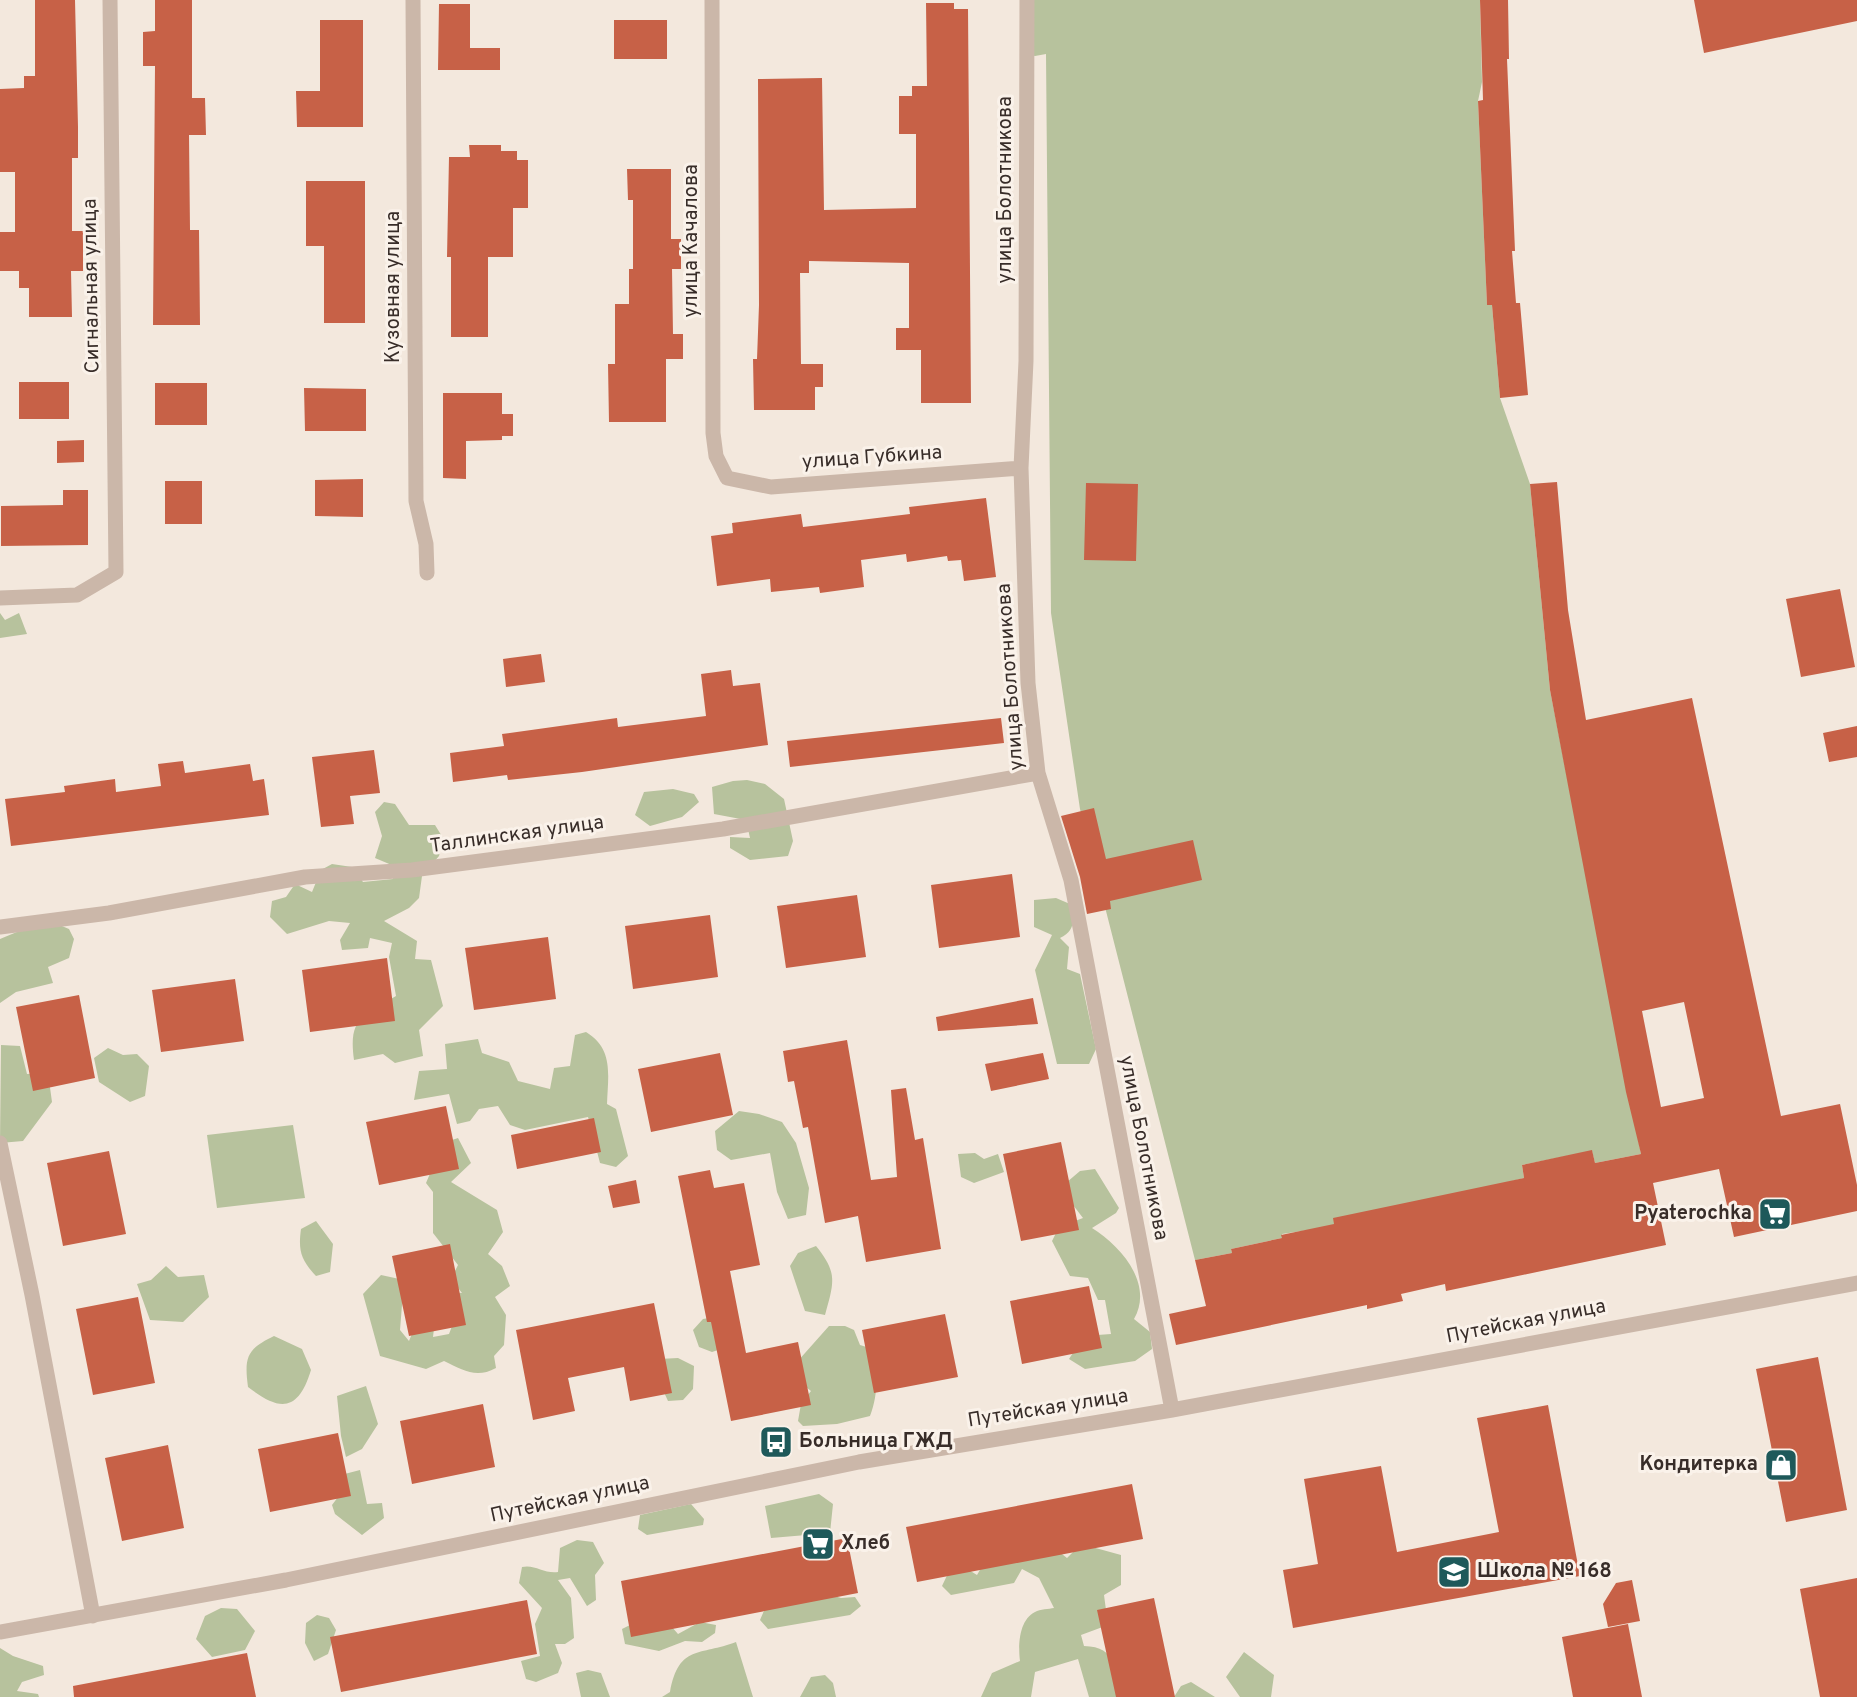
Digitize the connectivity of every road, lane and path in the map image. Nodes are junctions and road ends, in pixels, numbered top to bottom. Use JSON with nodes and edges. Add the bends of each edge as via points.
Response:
{"nodes":[{"id":1,"x":110,"y":0,"type":"edge"},
{"id":2,"x":413,"y":0,"type":"edge"},
{"id":3,"x":712,"y":0,"type":"edge"},
{"id":4,"x":1027,"y":0,"type":"edge"},
{"id":5,"x":1020,"y":468,"type":"junction"},
{"id":6,"x":727,"y":478,"type":"joint"},
{"id":7,"x":427,"y":573,"type":"dead end"},
{"id":8,"x":0,"y":598,"type":"edge"},
{"id":9,"x":1038,"y":773,"type":"junction"},
{"id":10,"x":0,"y":927,"type":"edge"},
{"id":11,"x":0,"y":1143,"type":"edge"},
{"id":12,"x":1857,"y":1282,"type":"edge"},
{"id":13,"x":1172,"y":1410,"type":"junction"},
{"id":14,"x":93,"y":1616,"type":"junction"},
{"id":15,"x":0,"y":1632,"type":"edge"}],
"edges":[{"from":1,"to":8,"type":"street","name":"Сигнальная улица","via":[[116,572],[76,596]]},
{"from":2,"to":7,"type":"street","name":"Кузовная улица","via":[[416,501],[426,544]]},
{"from":3,"to":6,"type":"street","name":"улица Качалова","via":[[713,434],[716,456]]},
{"from":4,"to":5,"type":"street","name":"улица Болотникова","via":[[1026,361]]},
{"from":5,"to":6,"type":"street","name":"улица Губкина","via":[[771,487]]},
{"from":5,"to":9,"type":"street","name":"улица Болотникова","via":[[1028,683]]},
{"from":9,"to":10,"type":"street","name":"Таллинская улица","via":[[723,829],[412,870],[305,877],[109,913]]},
{"from":9,"to":13,"type":"street","name":"улица Болотникова","via":[[1071,880]]},
{"from":11,"to":14,"type":"street"},
{"from":12,"to":13,"type":"street","name":"Путейская улица"},
{"from":13,"to":14,"type":"street","name":"Путейская улица","via":[[859,1462]]},
{"from":14,"to":15,"type":"street","name":"Путейская улица"}]}
